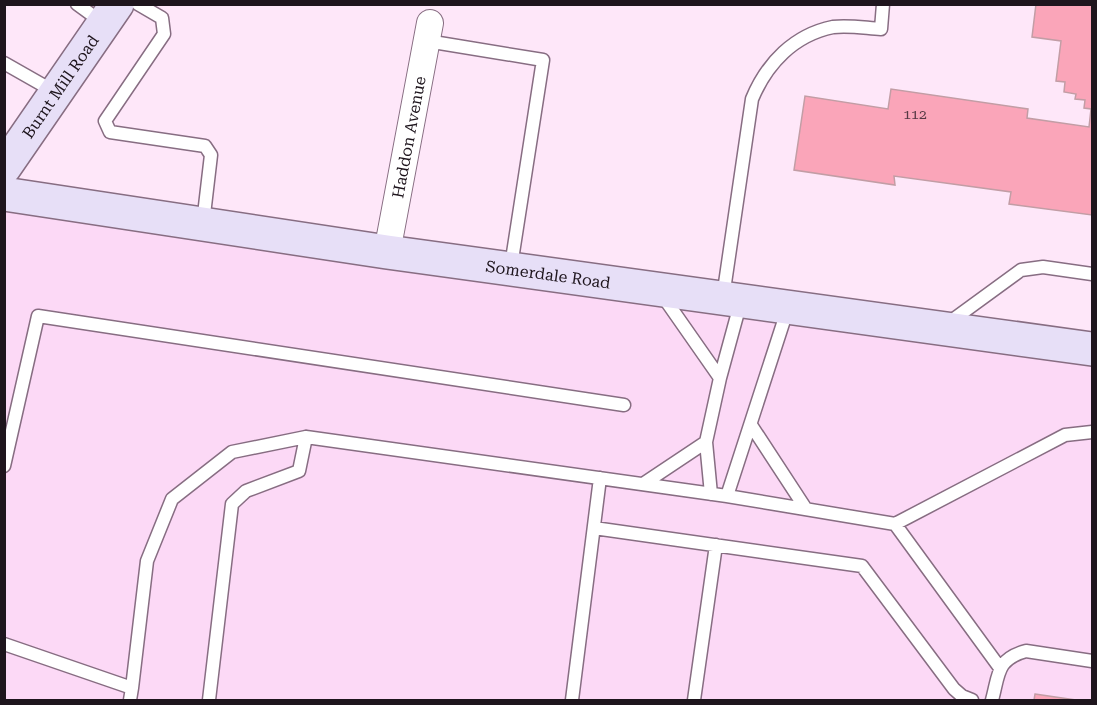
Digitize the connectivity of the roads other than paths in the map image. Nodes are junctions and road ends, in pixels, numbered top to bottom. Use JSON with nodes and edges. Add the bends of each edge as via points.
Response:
{"nodes":[{"id":1,"x":77,"y":4,"type":"edge"},
{"id":2,"x":138,"y":4,"type":"edge"},
{"id":3,"x":883,"y":4,"type":"edge"},
{"id":4,"x":110,"y":14,"type":"edge"},
{"id":5,"x":429,"y":32,"type":"joint"},
{"id":6,"x":4,"y":63,"type":"edge"},
{"id":7,"x":56,"y":93,"type":"junction"},
{"id":8,"x":4,"y":168,"type":"edge"},
{"id":9,"x":4,"y":194,"type":"edge"},
{"id":10,"x":203,"y":224,"type":"junction"},
{"id":11,"x":387,"y":252,"type":"junction"},
{"id":12,"x":511,"y":269,"type":"junction"},
{"id":13,"x":1092,"y":274,"type":"edge"},
{"id":14,"x":658,"y":289,"type":"junction"},
{"id":15,"x":732,"y":299,"type":"junction"},
{"id":16,"x":788,"y":307,"type":"junction"},
{"id":17,"x":942,"y":328,"type":"junction"},
{"id":18,"x":1092,"y":349,"type":"edge"},
{"id":19,"x":720,"y":378,"type":"junction"},
{"id":20,"x":624,"y":405,"type":"dead end"},
{"id":21,"x":751,"y":425,"type":"junction"},
{"id":22,"x":1092,"y":432,"type":"edge"},
{"id":23,"x":306,"y":437,"type":"junction"},
{"id":24,"x":705,"y":442,"type":"junction"},
{"id":25,"x":4,"y":466,"type":"edge"},
{"id":26,"x":600,"y":478,"type":"junction"},
{"id":27,"x":643,"y":484,"type":"junction"},
{"id":28,"x":711,"y":494,"type":"junction"},
{"id":29,"x":727,"y":496,"type":"junction"},
{"id":30,"x":806,"y":509,"type":"junction"},
{"id":31,"x":895,"y":524,"type":"junction"},
{"id":32,"x":594,"y":528,"type":"junction"},
{"id":33,"x":716,"y":545,"type":"junction"},
{"id":34,"x":4,"y":644,"type":"edge"},
{"id":35,"x":1092,"y":661,"type":"edge"},
{"id":36,"x":1000,"y":668,"type":"junction"},
{"id":37,"x":132,"y":688,"type":"junction"},
{"id":38,"x":130,"y":700,"type":"edge"},
{"id":39,"x":209,"y":700,"type":"edge"},
{"id":40,"x":572,"y":700,"type":"edge"},
{"id":41,"x":694,"y":700,"type":"edge"},
{"id":42,"x":972,"y":700,"type":"edge"},
{"id":43,"x":992,"y":700,"type":"edge"}],
"edges":[{"from":1,"to":4,"type":"lane"},
{"from":2,"to":10,"type":"lane","via":[[162,18],[164,34],[105,121],[110,132],[205,146],[211,155]]},
{"from":3,"to":15,"type":"lane","via":[[880,29],[853,26],[815,32],[786,48],[757,87],[752,99]]},
{"from":4,"to":7,"type":"main road","name":"Burnt Mill Road"},
{"from":5,"to":11,"type":"street","name":"Haddon Avenue"},
{"from":5,"to":12,"type":"lane","via":[[543,60]]},
{"from":6,"to":7,"type":"lane"},
{"from":7,"to":8,"type":"main road","name":"Burnt Mill Road"},
{"from":9,"to":10,"type":"main road","name":"Somerdale Road"},
{"from":10,"to":11,"type":"main road","name":"Somerdale Road"},
{"from":11,"to":12,"type":"main road","name":"Somerdale Road"},
{"from":12,"to":14,"type":"main road","name":"Somerdale Road"},
{"from":13,"to":17,"type":"lane","via":[[1043,267],[1021,270]]},
{"from":14,"to":15,"type":"main road","name":"Somerdale Road"},
{"from":14,"to":19,"type":"lane"},
{"from":15,"to":16,"type":"main road","name":"Somerdale Road"},
{"from":15,"to":19,"type":"lane"},
{"from":16,"to":17,"type":"main road","name":"Somerdale Road"},
{"from":16,"to":21,"type":"lane"},
{"from":17,"to":18,"type":"main road","name":"Somerdale Road"},
{"from":19,"to":24,"type":"lane"},
{"from":20,"to":25,"type":"lane","via":[[38,316]]},
{"from":21,"to":29,"type":"lane"},
{"from":21,"to":30,"type":"lane"},
{"from":22,"to":31,"type":"lane","via":[[1065,435]]},
{"from":23,"to":26,"type":"lane"},
{"from":23,"to":37,"type":"lane","via":[[232,452],[172,499],[147,561]]},
{"from":23,"to":39,"type":"lane","via":[[299,471],[246,491],[232,504]]},
{"from":24,"to":27,"type":"lane"},
{"from":24,"to":28,"type":"lane"},
{"from":26,"to":27,"type":"lane"},
{"from":26,"to":32,"type":"lane"},
{"from":27,"to":28,"type":"lane"},
{"from":28,"to":29,"type":"lane"},
{"from":29,"to":30,"type":"lane"},
{"from":30,"to":31,"type":"lane"},
{"from":31,"to":36,"type":"lane"},
{"from":32,"to":33,"type":"lane"},
{"from":32,"to":40,"type":"lane"},
{"from":33,"to":41,"type":"lane"},
{"from":33,"to":42,"type":"lane","via":[[862,566],[954,689]]},
{"from":34,"to":37,"type":"lane"},
{"from":35,"to":36,"type":"lane","via":[[1026,651]]},
{"from":36,"to":43,"type":"lane"},
{"from":37,"to":38,"type":"lane"}]}
